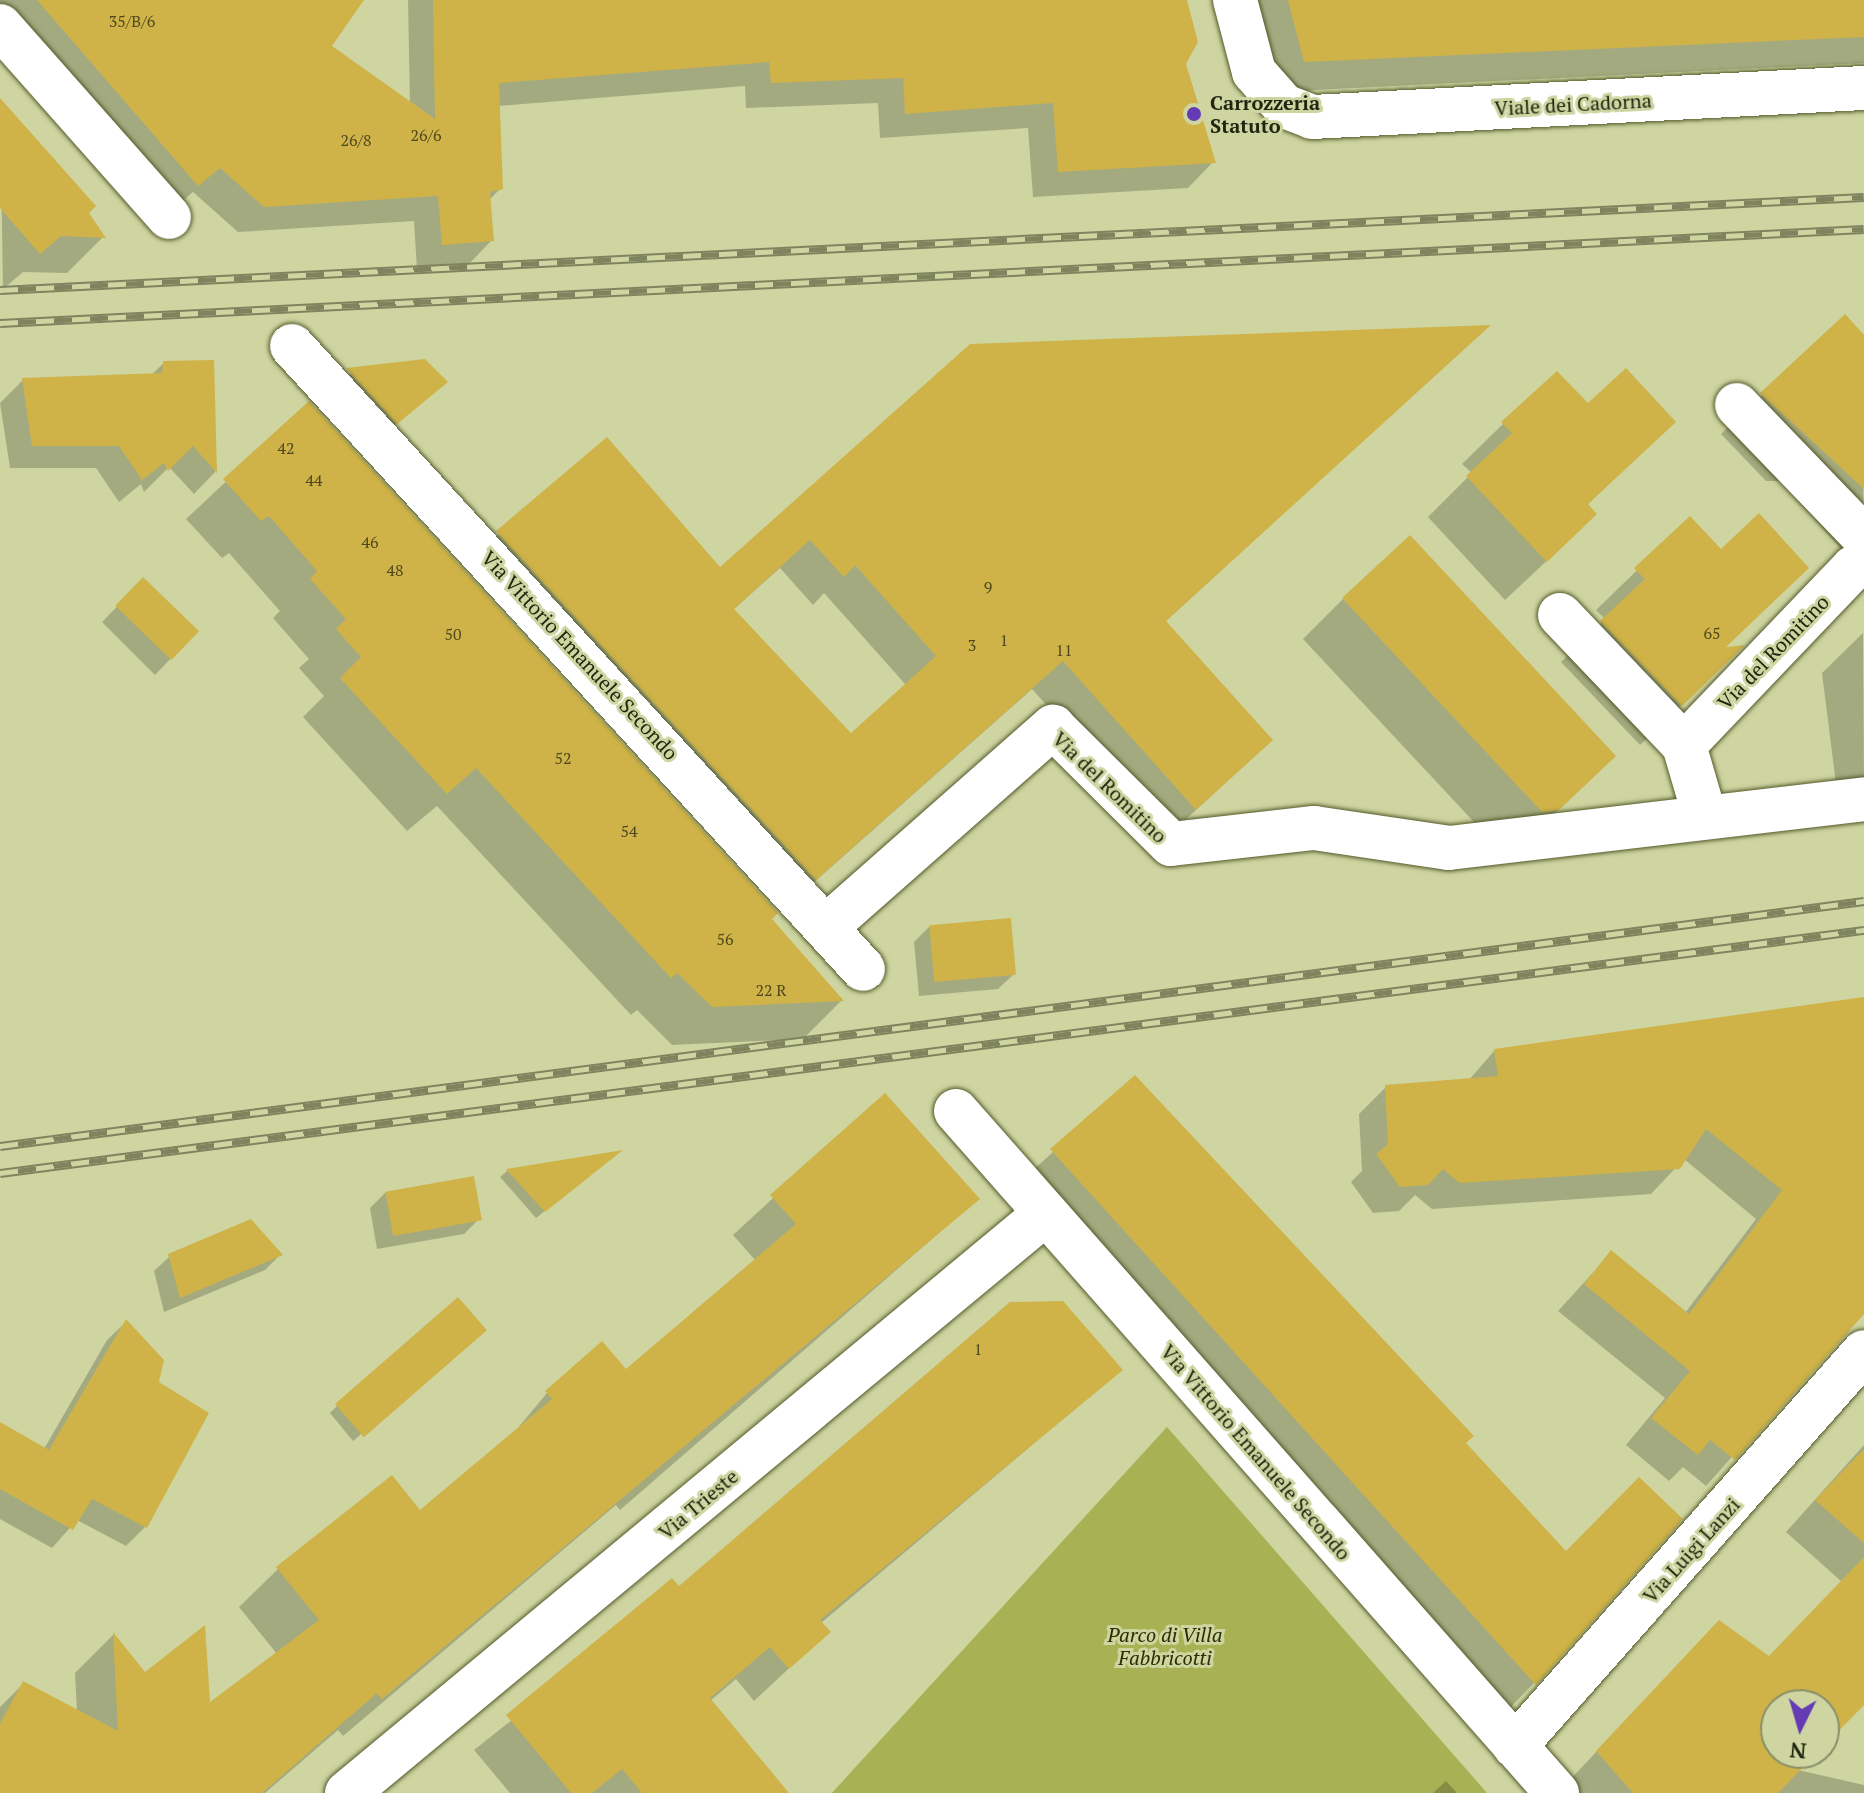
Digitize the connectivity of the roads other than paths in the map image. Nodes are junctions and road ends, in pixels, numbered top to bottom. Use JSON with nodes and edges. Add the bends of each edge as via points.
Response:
{"nodes":[{"id":1,"x":1235,"y":0,"type":"edge"},
{"id":2,"x":0,"y":26,"type":"edge"},
{"id":3,"x":1864,"y":88,"type":"edge"},
{"id":4,"x":169,"y":217,"type":"dead end"},
{"id":5,"x":292,"y":346,"type":"dead end"},
{"id":6,"x":1737,"y":405,"type":"dead end"},
{"id":7,"x":1864,"y":537,"type":"edge"},
{"id":8,"x":1864,"y":566,"type":"edge"},
{"id":9,"x":1560,"y":615,"type":"dead end"},
{"id":10,"x":1684,"y":745,"type":"junction"},
{"id":11,"x":1864,"y":799,"type":"edge"},
{"id":12,"x":1705,"y":817,"type":"junction"},
{"id":13,"x":826,"y":927,"type":"junction"},
{"id":14,"x":863,"y":969,"type":"dead end"},
{"id":15,"x":956,"y":1111,"type":"dead end"},
{"id":16,"x":1046,"y":1213,"type":"junction"},
{"id":17,"x":1864,"y":1352,"type":"edge"},
{"id":18,"x":1515,"y":1746,"type":"junction"},
{"id":19,"x":347,"y":1793,"type":"edge"},
{"id":20,"x":1557,"y":1793,"type":"edge"}],
"edges":[{"from":1,"to":3,"type":"street","name":"Viale dei Cadorna","via":[[1254,72],[1284,106],[1342,117]]},
{"from":2,"to":4,"type":"street"},
{"from":5,"to":13,"type":"street","name":"Via Vittorio Emanuele Secondo"},
{"from":6,"to":7,"type":"street"},
{"from":8,"to":10,"type":"street","name":"Via del Romitino","via":[[1853,568]]},
{"from":9,"to":10,"type":"street"},
{"from":10,"to":12,"type":"street"},
{"from":11,"to":12,"type":"street","name":"Via del Romitino"},
{"from":12,"to":13,"type":"street","name":"Via del Romitino","via":[[1449,848],[1314,828],[1171,844],[1053,727]]},
{"from":13,"to":14,"type":"street","name":"Via Vittorio Emanuele Secondo"},
{"from":15,"to":16,"type":"street","name":"Via Vittorio Emanuele Secondo"},
{"from":16,"to":18,"type":"street","name":"Via Vittorio Emanuele Secondo"},
{"from":16,"to":19,"type":"street","name":"Via Trieste"},
{"from":17,"to":18,"type":"street","name":"Via Luigi Lanzi"},
{"from":18,"to":20,"type":"street","name":"Via Vittorio Emanuele Secondo"}]}
